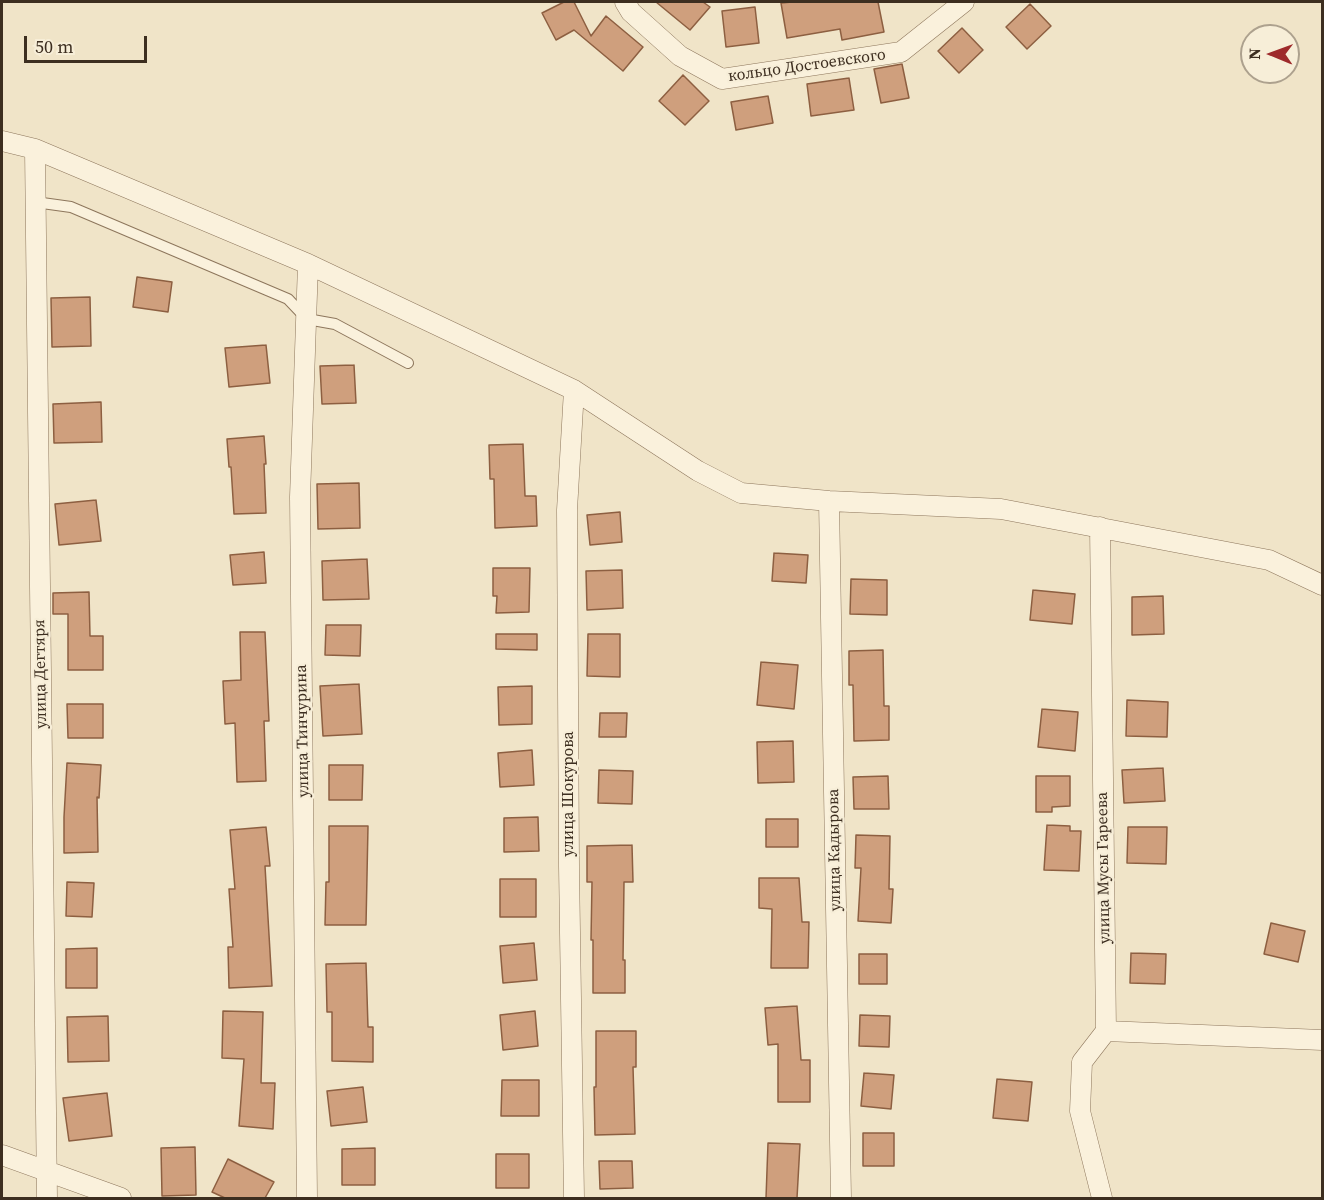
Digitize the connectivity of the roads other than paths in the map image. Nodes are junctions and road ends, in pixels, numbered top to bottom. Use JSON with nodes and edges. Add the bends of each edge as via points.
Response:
{"nodes":[{"id":1,"x":625,"y":2,"type":"edge"},
{"id":2,"x":964,"y":2,"type":"edge"},
{"id":3,"x":2,"y":141,"type":"edge"},
{"id":4,"x":35,"y":149,"type":"junction"},
{"id":5,"x":35,"y":202,"type":"junction"},
{"id":6,"x":308,"y":264,"type":"junction"},
{"id":7,"x":307,"y":319,"type":"junction"},
{"id":8,"x":408,"y":363,"type":"dead end"},
{"id":9,"x":574,"y":390,"type":"junction"},
{"id":10,"x":830,"y":501,"type":"junction"},
{"id":11,"x":1100,"y":527,"type":"junction"},
{"id":12,"x":1323,"y":585,"type":"edge"},
{"id":13,"x":1106,"y":1031,"type":"junction"},
{"id":14,"x":1323,"y":1040,"type":"edge"},
{"id":15,"x":2,"y":1155,"type":"edge"},
{"id":16,"x":46,"y":1172,"type":"junction"},
{"id":17,"x":47,"y":1198,"type":"edge"},
{"id":18,"x":121,"y":1198,"type":"edge"},
{"id":19,"x":307,"y":1198,"type":"edge"},
{"id":20,"x":574,"y":1198,"type":"edge"},
{"id":21,"x":842,"y":1198,"type":"edge"},
{"id":22,"x":1102,"y":1198,"type":"edge"}],
"edges":[{"from":1,"to":2,"type":"street","name":"кольцо Достоевского","via":[[680,56],[722,79],[901,52]]},
{"from":3,"to":4,"type":"street"},
{"from":4,"to":5,"type":"street","name":"улица Дегтяря"},
{"from":4,"to":6,"type":"street"},
{"from":5,"to":7,"type":"lane","via":[[71,207],[288,300]]},
{"from":5,"to":16,"type":"street","name":"улица Дегтяря"},
{"from":6,"to":7,"type":"street","name":"улица Тинчурина"},
{"from":6,"to":9,"type":"street"},
{"from":7,"to":8,"type":"lane","via":[[334,324]]},
{"from":7,"to":19,"type":"street","name":"улица Тинчурина","via":[[300,509]]},
{"from":9,"to":10,"type":"street","via":[[698,471],[741,493]]},
{"from":9,"to":20,"type":"street","name":"улица Шокурова","via":[[567,522]]},
{"from":10,"to":11,"type":"street","via":[[1001,509]]},
{"from":10,"to":21,"type":"street","name":"улица Кадырова"},
{"from":11,"to":12,"type":"street","via":[[1269,560]]},
{"from":11,"to":13,"type":"street","name":"улица Мусы Гареева"},
{"from":13,"to":14,"type":"street"},
{"from":13,"to":22,"type":"street","via":[[1082,1062],[1080,1111]]},
{"from":15,"to":16,"type":"street"},
{"from":16,"to":17,"type":"street","name":"улица Дегтяря"},
{"from":16,"to":18,"type":"street"}]}
